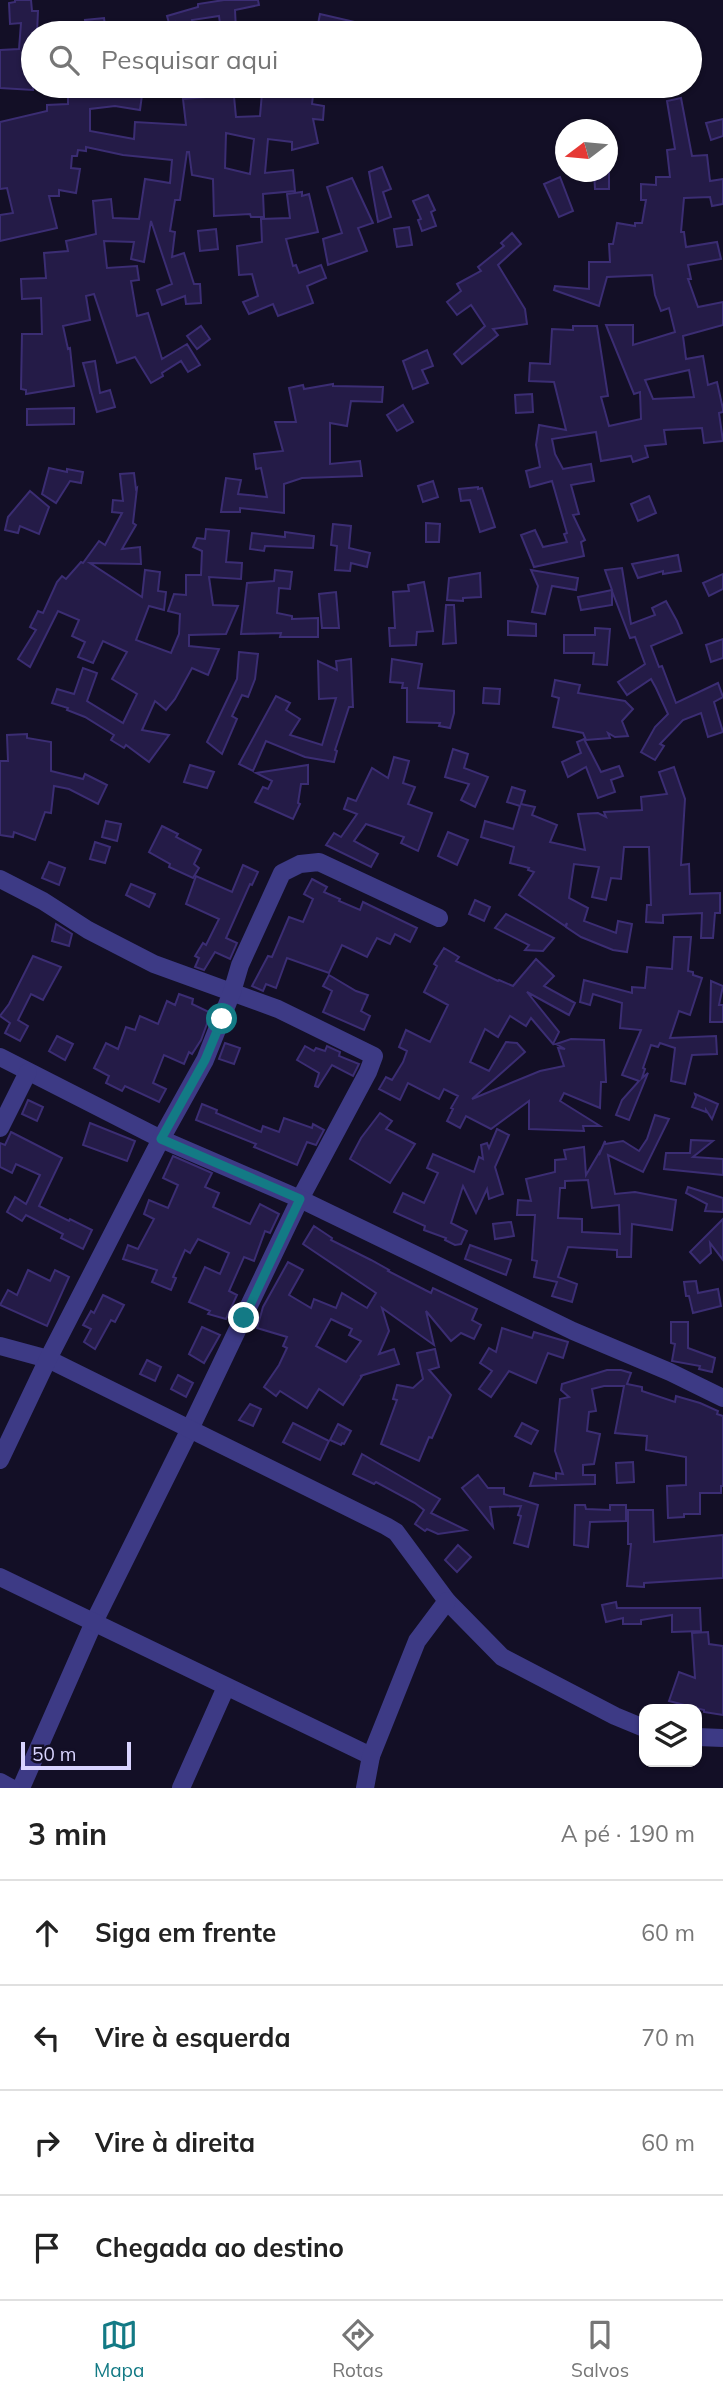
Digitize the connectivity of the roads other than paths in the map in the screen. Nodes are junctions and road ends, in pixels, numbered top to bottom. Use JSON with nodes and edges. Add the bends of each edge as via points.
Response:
{"nodes":[{"id":1,"x":0,"y":878,"type":"edge"},
{"id":2,"x":439,"y":918,"type":"dead end"},
{"id":3,"x":232,"y":992,"type":"junction"},
{"id":4,"x":0,"y":1057,"type":"edge"},
{"id":5,"x":28,"y":1072,"type":"junction"},
{"id":6,"x":0,"y":1128,"type":"edge"},
{"id":7,"x":161,"y":1139,"type":"junction"},
{"id":8,"x":300,"y":1199,"type":"junction"},
{"id":9,"x":0,"y":1346,"type":"edge"},
{"id":10,"x":48,"y":1359,"type":"junction"},
{"id":11,"x":723,"y":1398,"type":"edge"},
{"id":12,"x":190,"y":1429,"type":"junction"},
{"id":13,"x":0,"y":1461,"type":"edge"},
{"id":14,"x":0,"y":1577,"type":"edge"},
{"id":15,"x":447,"y":1601,"type":"junction"},
{"id":16,"x":94,"y":1622,"type":"junction"},
{"id":17,"x":226,"y":1687,"type":"junction"},
{"id":18,"x":639,"y":1726,"type":"edge"},
{"id":19,"x":702,"y":1737,"type":"edge"},
{"id":20,"x":723,"y":1738,"type":"edge"},
{"id":21,"x":371,"y":1756,"type":"junction"},
{"id":22,"x":0,"y":1782,"type":"edge"},
{"id":23,"x":11,"y":1788,"type":"edge"},
{"id":24,"x":21,"y":1788,"type":"edge"},
{"id":25,"x":181,"y":1788,"type":"edge"},
{"id":26,"x":365,"y":1788,"type":"edge"}],
"edges":[{"from":1,"to":3,"type":"street","via":[[130,953]]},
{"from":2,"to":3,"type":"street","via":[[319,862],[300,864],[282,873]]},
{"from":3,"to":7,"type":"street","via":[[205,1060]]},
{"from":3,"to":8,"type":"street","via":[[374,1056]]},
{"from":4,"to":5,"type":"street"},
{"from":5,"to":6,"type":"street"},
{"from":5,"to":7,"type":"street"},
{"from":7,"to":8,"type":"street"},
{"from":7,"to":10,"type":"street"},
{"from":8,"to":11,"type":"street"},
{"from":8,"to":12,"type":"street"},
{"from":9,"to":10,"type":"street"},
{"from":10,"to":12,"type":"street"},
{"from":10,"to":13,"type":"street"},
{"from":12,"to":15,"type":"street","via":[[396,1532]]},
{"from":12,"to":16,"type":"street"},
{"from":14,"to":16,"type":"street"},
{"from":15,"to":18,"type":"street","via":[[502,1657]]},
{"from":15,"to":21,"type":"street","via":[[417,1641]]},
{"from":16,"to":17,"type":"street"},
{"from":16,"to":24,"type":"street"},
{"from":17,"to":21,"type":"street"},
{"from":17,"to":25,"type":"street"},
{"from":19,"to":20,"type":"street"},
{"from":21,"to":26,"type":"street"},
{"from":22,"to":23,"type":"street"}]}
